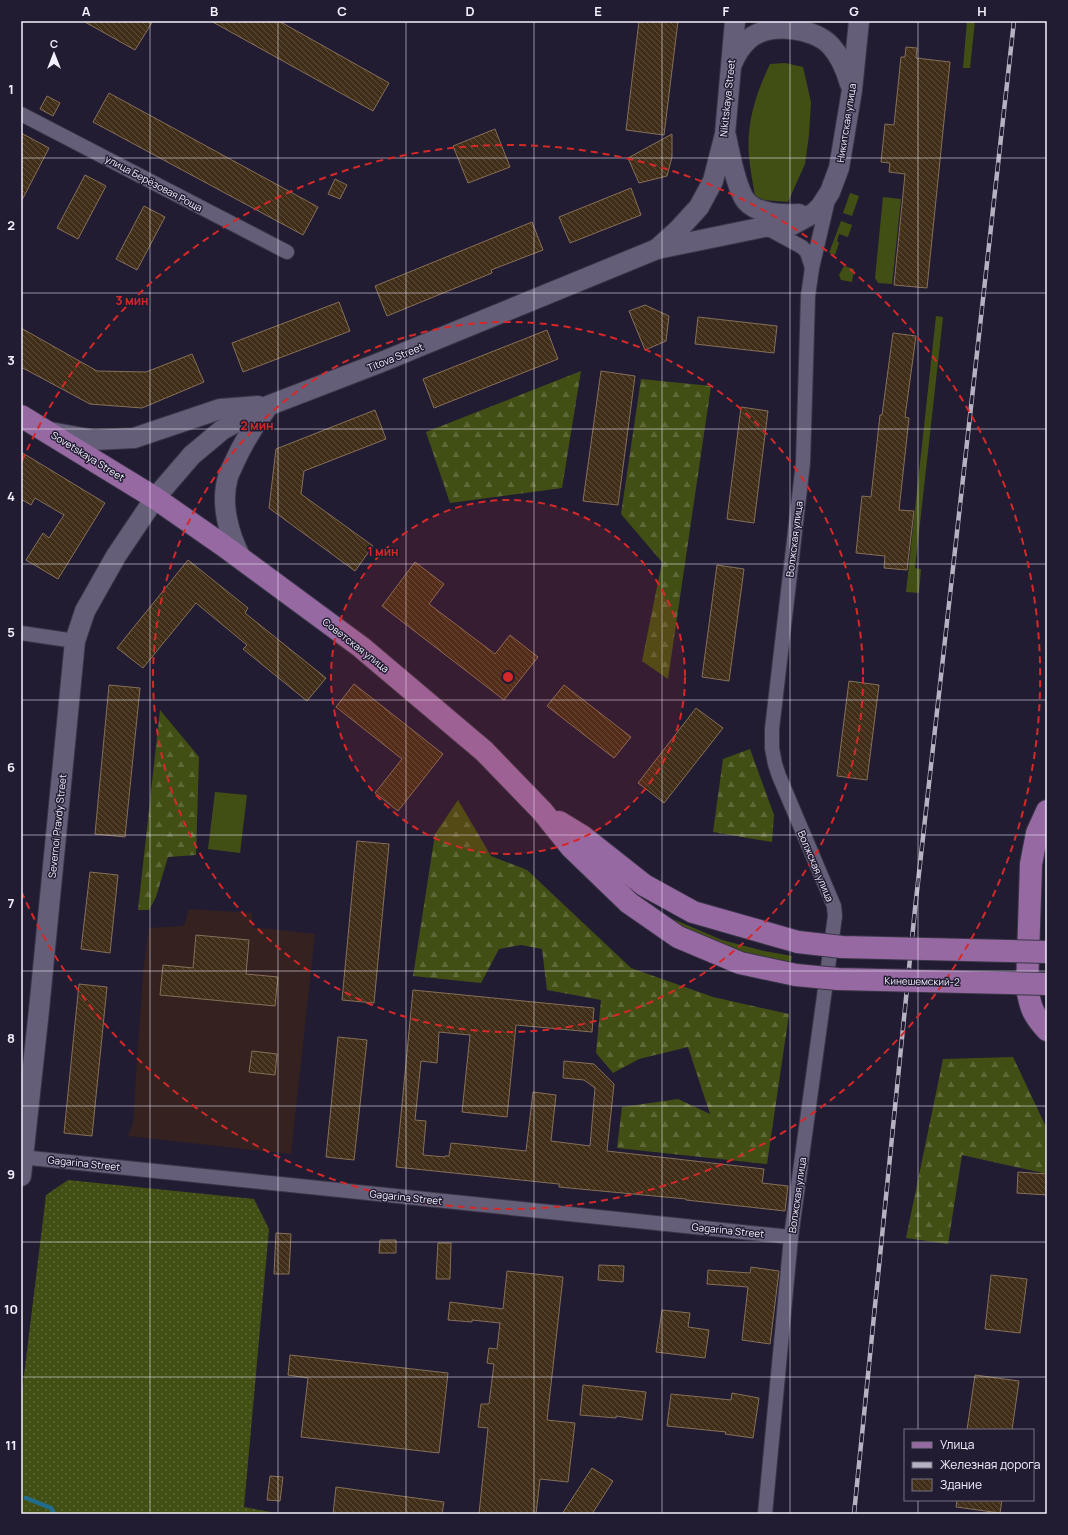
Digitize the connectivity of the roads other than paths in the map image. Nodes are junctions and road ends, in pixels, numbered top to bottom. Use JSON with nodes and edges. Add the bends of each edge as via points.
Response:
{"nodes":[{"id":1,"x":735,"y":21,"type":"edge"},
{"id":2,"x":859,"y":21,"type":"edge"},
{"id":3,"x":730,"y":67,"type":"junction"},
{"id":4,"x":852,"y":90,"type":"junction"},
{"id":5,"x":21,"y":114,"type":"edge"},
{"id":6,"x":725,"y":134,"type":"junction"},
{"id":7,"x":830,"y":192,"type":"junction"},
{"id":8,"x":746,"y":201,"type":"junction"},
{"id":9,"x":814,"y":213,"type":"junction"},
{"id":10,"x":764,"y":227,"type":"junction"},
{"id":11,"x":657,"y":249,"type":"junction"},
{"id":12,"x":287,"y":252,"type":"dead end"},
{"id":13,"x":812,"y":268,"type":"junction"},
{"id":14,"x":270,"y":405,"type":"junction"},
{"id":15,"x":21,"y":416,"type":"edge"},
{"id":16,"x":49,"y":432,"type":"junction"},
{"id":17,"x":156,"y":498,"type":"junction"},
{"id":18,"x":241,"y":558,"type":"junction"},
{"id":19,"x":21,"y":633,"type":"edge"},
{"id":20,"x":75,"y":641,"type":"junction"},
{"id":21,"x":542,"y":811,"type":"junction"},
{"id":22,"x":1047,"y":811,"type":"edge"},
{"id":23,"x":1047,"y":952,"type":"edge"},
{"id":24,"x":1047,"y":984,"type":"edge"},
{"id":25,"x":1047,"y":1030,"type":"edge"},
{"id":26,"x":22,"y":1163,"type":"edge"},
{"id":27,"x":792,"y":1237,"type":"junction"},
{"id":28,"x":765,"y":1514,"type":"edge"}],
"edges":[{"from":1,"to":3,"type":"main road","name":"Nikitskaya Street"},
{"from":2,"to":4,"type":"main road","name":"Никитская улица"},
{"from":3,"to":4,"type":"main road","via":[[738,51],[750,38],[766,31],[790,28],[813,34],[831,45],[844,64]]},
{"from":3,"to":6,"type":"main road","name":"Nikitskaya Street"},
{"from":4,"to":7,"type":"main road","name":"Никитская улица","via":[[839,168]]},
{"from":5,"to":12,"type":"street","name":"улица Берёзовая Роща"},
{"from":6,"to":8,"type":"main road","via":[[741,192]]},
{"from":6,"to":11,"type":"main road","name":"Nikitskaya Street","via":[[712,181],[699,207]]},
{"from":7,"to":9,"type":"main road","name":"Никитская улица"},
{"from":7,"to":13,"type":"street","name":"Волжская улица"},
{"from":8,"to":9,"type":"main road","via":[[760,210],[775,213]]},
{"from":8,"to":10,"type":"street"},
{"from":9,"to":10,"type":"main road","name":"Никитская улица","via":[[792,225]]},
{"from":10,"to":11,"type":"main road","name":"Никитская улица"},
{"from":10,"to":13,"type":"street","via":[[802,247]]},
{"from":11,"to":14,"type":"main road","name":"Titova Street"},
{"from":13,"to":27,"type":"street","name":"Волжская улица","via":[[808,296],[803,463],[772,748],[779,776],[834,906],[835,916]]},
{"from":14,"to":16,"type":"main road","via":[[220,409],[134,438],[94,440]]},
{"from":14,"to":17,"type":"main road","name":"Titova Street","via":[[222,430],[192,455]]},
{"from":14,"to":18,"type":"main road","via":[[242,444],[228,478],[225,504],[230,532]]},
{"from":15,"to":16,"type":"main road","name":"Sovetskaya Street"},
{"from":16,"to":17,"type":"main road","name":"Sovetskaya Street"},
{"from":17,"to":18,"type":"main road","name":"Советская улица"},
{"from":17,"to":20,"type":"main road","name":"Severnoi Pravdy Street","via":[[104,577],[85,611]]},
{"from":18,"to":21,"type":"main road","name":"Советская улица","via":[[367,652],[484,751]]},
{"from":19,"to":20,"type":"street"},
{"from":20,"to":26,"type":"main road","name":"Severnoi Pravdy Street"},
{"from":21,"to":23,"type":"main road","bridge":true,"via":[[582,836],[644,885],[693,912],[798,942],[842,947]]},
{"from":21,"to":24,"type":"main road","name":"Кинешемский-2","bridge":true,"via":[[571,847],[629,903],[678,937],[740,963],[796,976],[838,979]]},
{"from":22,"to":25,"type":"main road","via":[[1037,833],[1031,864],[1027,987],[1030,1005],[1037,1020]]},
{"from":26,"to":27,"type":"street","name":"Gagarina Street"},
{"from":27,"to":28,"type":"street","name":"Волжская улица"}]}
